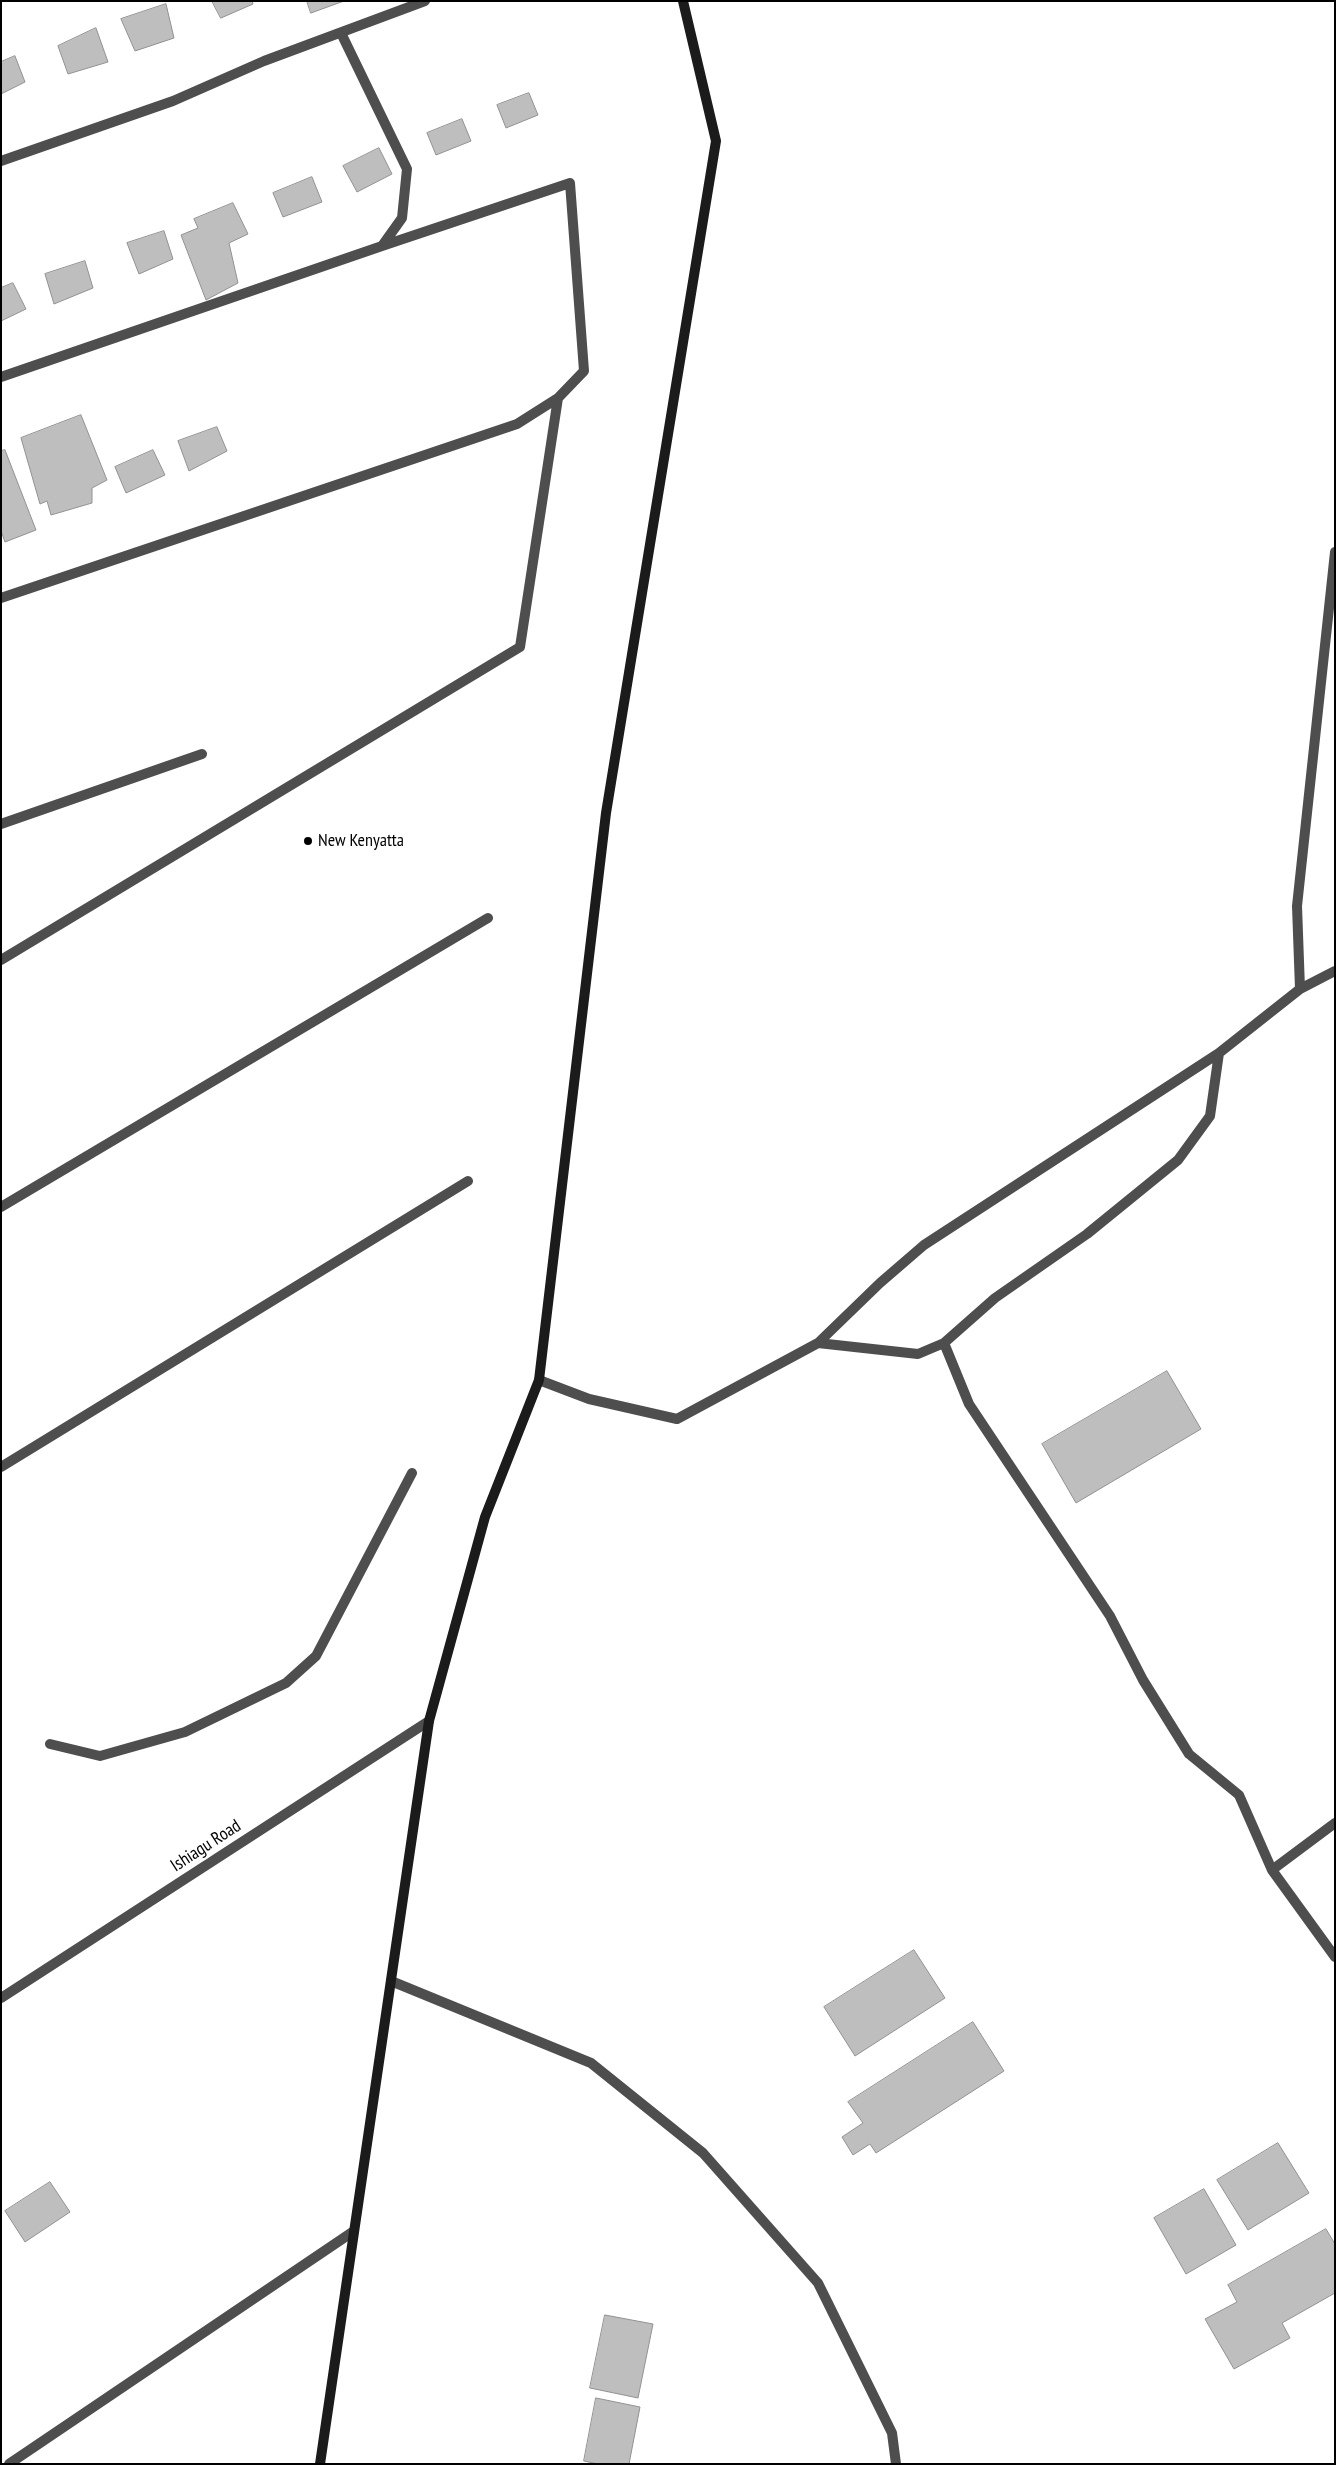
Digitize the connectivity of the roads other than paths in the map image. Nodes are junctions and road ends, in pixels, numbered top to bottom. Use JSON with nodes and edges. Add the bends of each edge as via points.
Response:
{"nodes":[{"id":1,"x":425,"y":1,"type":"edge"},
{"id":2,"x":683,"y":1,"type":"edge"},
{"id":3,"x":341,"y":32,"type":"junction"},
{"id":4,"x":1,"y":161,"type":"edge"},
{"id":5,"x":382,"y":246,"type":"junction"},
{"id":6,"x":1,"y":377,"type":"edge"},
{"id":7,"x":558,"y":398,"type":"junction"},
{"id":8,"x":1335,"y":552,"type":"edge"},
{"id":9,"x":1,"y":598,"type":"edge"},
{"id":10,"x":202,"y":754,"type":"dead end"},
{"id":11,"x":1,"y":824,"type":"edge"},
{"id":12,"x":488,"y":918,"type":"dead end"},
{"id":13,"x":1,"y":960,"type":"edge"},
{"id":14,"x":1335,"y":971,"type":"edge"},
{"id":15,"x":1300,"y":989,"type":"junction"},
{"id":16,"x":1219,"y":1053,"type":"junction"},
{"id":17,"x":468,"y":1181,"type":"dead end"},
{"id":18,"x":1,"y":1207,"type":"edge"},
{"id":19,"x":944,"y":1343,"type":"junction"},
{"id":20,"x":818,"y":1344,"type":"junction"},
{"id":21,"x":539,"y":1380,"type":"junction"},
{"id":22,"x":1,"y":1467,"type":"edge"},
{"id":23,"x":412,"y":1473,"type":"dead end"},
{"id":24,"x":429,"y":1720,"type":"junction"},
{"id":25,"x":50,"y":1744,"type":"dead end"},
{"id":26,"x":1335,"y":1823,"type":"edge"},
{"id":27,"x":1272,"y":1870,"type":"junction"},
{"id":28,"x":1335,"y":1957,"type":"edge"},
{"id":29,"x":391,"y":1981,"type":"junction"},
{"id":30,"x":1,"y":1998,"type":"edge"},
{"id":31,"x":354,"y":2231,"type":"junction"},
{"id":32,"x":9,"y":2464,"type":"edge"},
{"id":33,"x":320,"y":2464,"type":"edge"},
{"id":34,"x":896,"y":2464,"type":"edge"}],
"edges":[{"from":1,"to":3,"type":"street"},
{"from":2,"to":21,"type":"street","via":[[716,141],[606,813]]},
{"from":3,"to":4,"type":"street","via":[[173,101]]},
{"from":3,"to":5,"type":"street","via":[[407,169],[402,218]]},
{"from":5,"to":6,"type":"street"},
{"from":5,"to":7,"type":"street","via":[[570,183],[584,371]]},
{"from":7,"to":9,"type":"street","via":[[517,424]]},
{"from":7,"to":13,"type":"street","via":[[520,647]]},
{"from":8,"to":15,"type":"street","via":[[1297,906]]},
{"from":10,"to":11,"type":"street"},
{"from":12,"to":18,"type":"street"},
{"from":14,"to":15,"type":"street"},
{"from":15,"to":16,"type":"street"},
{"from":16,"to":19,"type":"street","via":[[1210,1116],[1178,1160],[1087,1234],[995,1298]]},
{"from":16,"to":20,"type":"street","via":[[924,1245]]},
{"from":17,"to":22,"type":"street"},
{"from":19,"to":20,"type":"street","via":[[918,1354]]},
{"from":19,"to":27,"type":"street","via":[[969,1404],[1110,1616],[1143,1680],[1189,1754],[1239,1795]]},
{"from":20,"to":21,"type":"street","via":[[677,1419],[589,1399]]},
{"from":21,"to":24,"type":"street","via":[[484,1517]]},
{"from":23,"to":25,"type":"street","via":[[316,1656],[286,1683],[186,1732],[100,1756]]},
{"from":24,"to":29,"type":"street"},
{"from":24,"to":30,"type":"street","name":"Ishiagu Road"},
{"from":26,"to":27,"type":"street"},
{"from":27,"to":28,"type":"street"},
{"from":29,"to":31,"type":"street"},
{"from":29,"to":34,"type":"street","via":[[591,2063],[703,2153],[818,2283],[892,2433]]},
{"from":31,"to":32,"type":"street"},
{"from":31,"to":33,"type":"street"}]}
